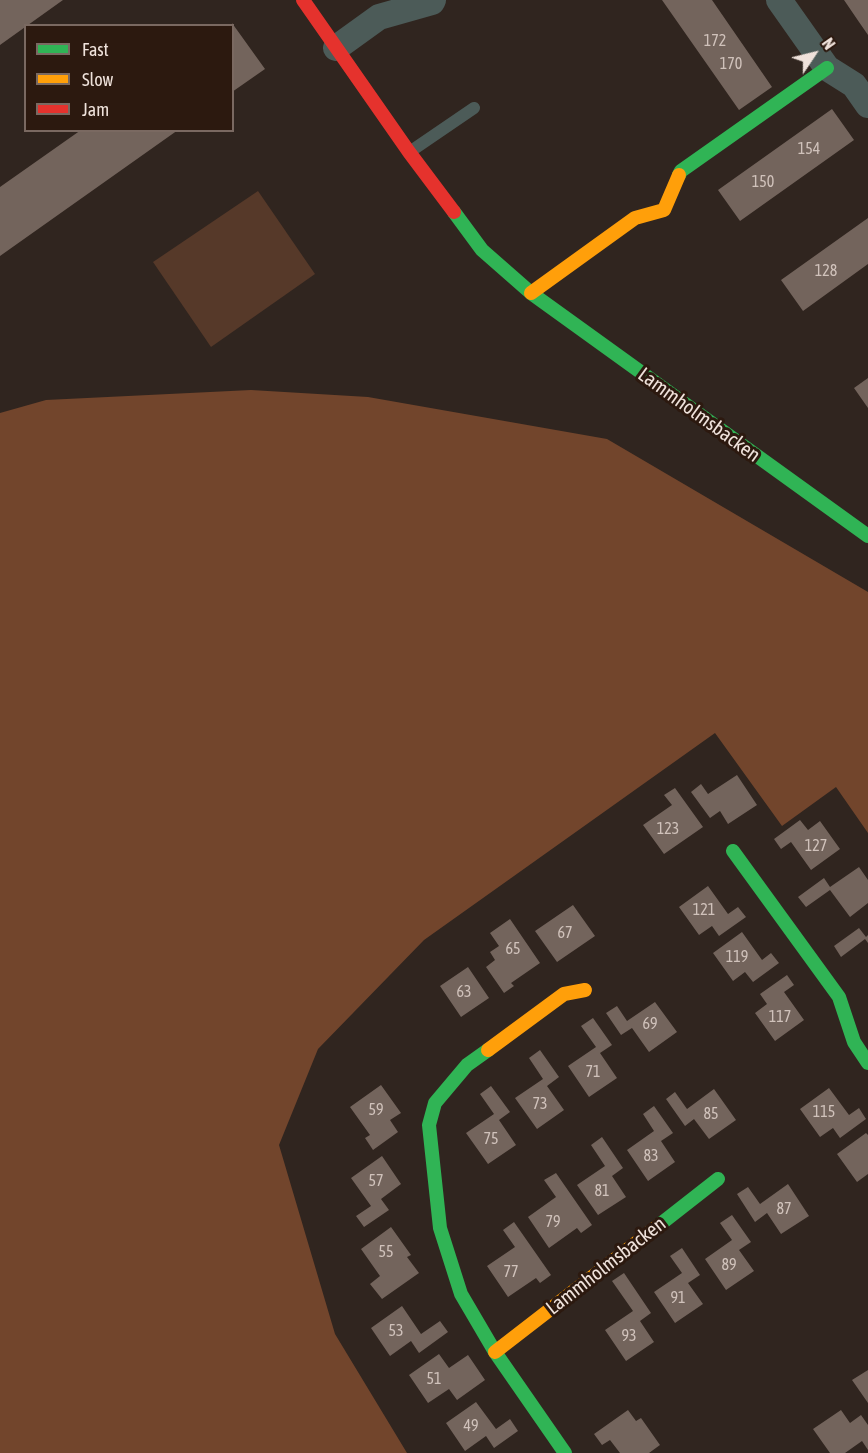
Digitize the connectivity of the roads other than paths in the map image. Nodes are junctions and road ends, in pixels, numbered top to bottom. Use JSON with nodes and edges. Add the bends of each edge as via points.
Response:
{"nodes":[{"id":1,"x":303,"y":0,"type":"edge"},
{"id":2,"x":433,"y":0,"type":"edge"},
{"id":3,"x":779,"y":0,"type":"edge"},
{"id":4,"x":403,"y":5,"type":"edge"},
{"id":5,"x":336,"y":48,"type":"junction"},
{"id":6,"x":827,"y":68,"type":"junction"},
{"id":7,"x":868,"y":105,"type":"edge"},
{"id":8,"x":474,"y":108,"type":"dead end"},
{"id":9,"x":409,"y":152,"type":"junction"},
{"id":10,"x":531,"y":293,"type":"junction"},
{"id":11,"x":868,"y":536,"type":"edge"},
{"id":12,"x":733,"y":851,"type":"dead end"},
{"id":13,"x":585,"y":990,"type":"dead end"},
{"id":14,"x":868,"y":1063,"type":"edge"},
{"id":15,"x":718,"y":1179,"type":"dead end"},
{"id":16,"x":495,"y":1352,"type":"junction"},
{"id":17,"x":565,"y":1453,"type":"edge"}],
"edges":[{"from":1,"to":5,"type":"street","name":"Lammholmsbacken"},
{"from":2,"to":4,"type":"street"},
{"from":3,"to":6,"type":"street"},
{"from":4,"to":5,"type":"street"},
{"from":5,"to":9,"type":"street","name":"Lammholmsbacken"},
{"from":6,"to":7,"type":"street","via":[[854,85]]},
{"from":6,"to":10,"type":"street","via":[[681,171],[664,210],[635,218]]},
{"from":8,"to":9,"type":"lane"},
{"from":9,"to":10,"type":"street","name":"Lammholmsbacken","via":[[482,250]]},
{"from":10,"to":11,"type":"street","name":"Lammholmsbacken"},
{"from":12,"to":14,"type":"street","via":[[839,996],[854,1042]]},
{"from":13,"to":16,"type":"street","via":[[564,994],[467,1065],[435,1103],[429,1125],[440,1228],[461,1294]]},
{"from":15,"to":16,"type":"street","name":"Lammholmsbacken"},
{"from":16,"to":17,"type":"street"}]}
